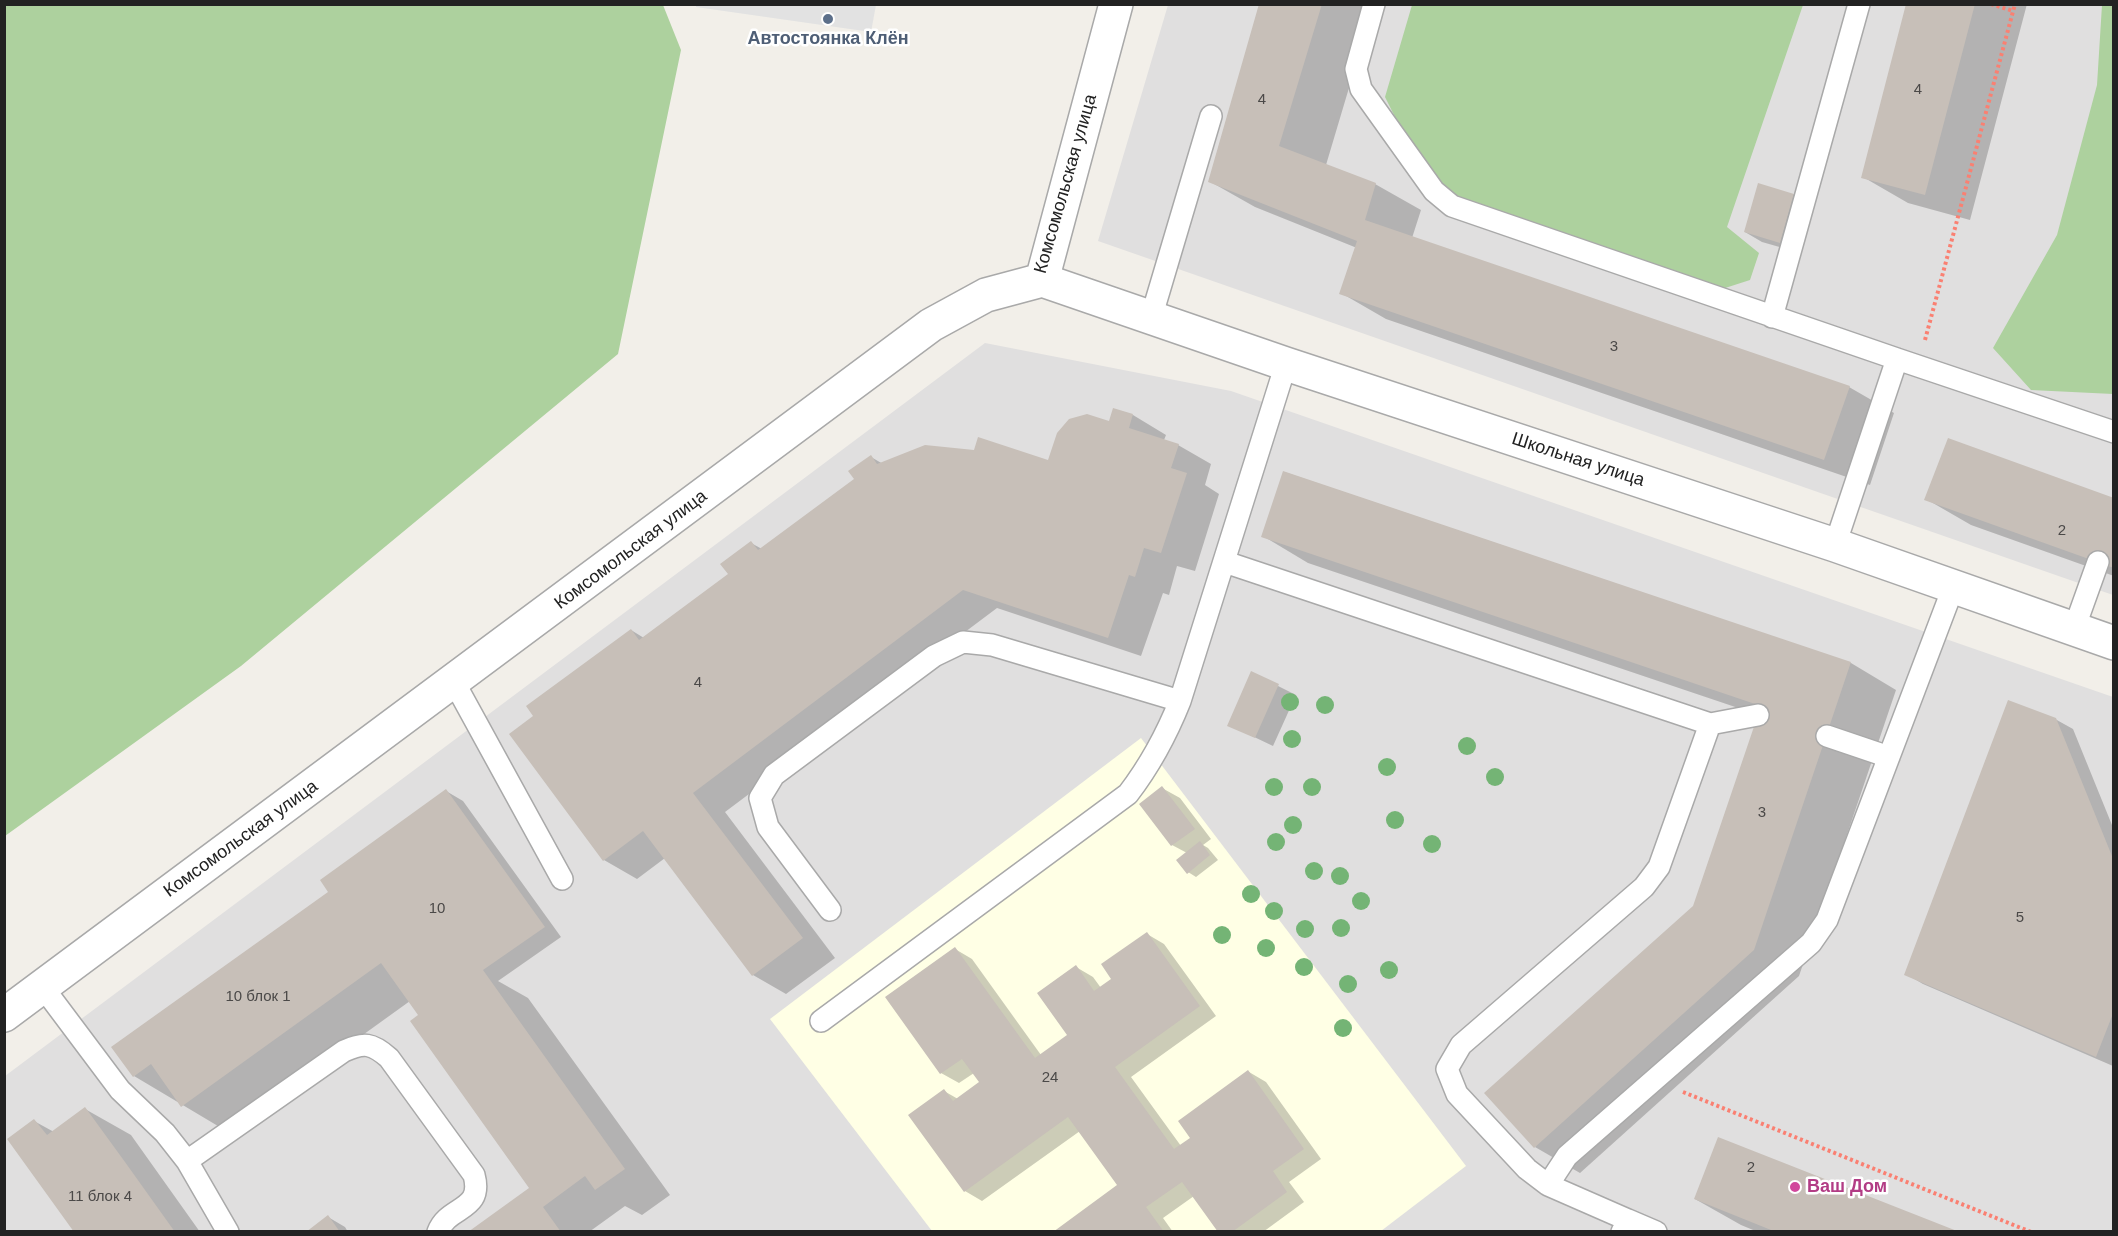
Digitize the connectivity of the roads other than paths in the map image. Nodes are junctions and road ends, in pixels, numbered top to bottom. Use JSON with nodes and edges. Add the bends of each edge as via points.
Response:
{"nodes":[{"id":1,"x":1116,"y":4,"type":"edge"},
{"id":2,"x":1374,"y":4,"type":"edge"},
{"id":3,"x":1859,"y":4,"type":"edge"},
{"id":4,"x":1211,"y":116,"type":"dead end"},
{"id":5,"x":1042,"y":280,"type":"junction"},
{"id":6,"x":1773,"y":317,"type":"junction"},
{"id":7,"x":1151,"y":318,"type":"junction"},
{"id":8,"x":1897,"y":359,"type":"junction"},
{"id":9,"x":1286,"y":364,"type":"junction"},
{"id":10,"x":2114,"y":432,"type":"edge"},
{"id":11,"x":1835,"y":545,"type":"junction"},
{"id":12,"x":1225,"y":562,"type":"junction"},
{"id":13,"x":2098,"y":562,"type":"dead end"},
{"id":14,"x":1953,"y":588,"type":"junction"},
{"id":15,"x":2074,"y":629,"type":"junction"},
{"id":16,"x":2114,"y":643,"type":"edge"},
{"id":17,"x":454,"y":682,"type":"junction"},
{"id":18,"x":1180,"y":700,"type":"junction"},
{"id":19,"x":1758,"y":715,"type":"dead end"},
{"id":20,"x":1710,"y":724,"type":"junction"},
{"id":21,"x":1827,"y":736,"type":"dead end"},
{"id":22,"x":1889,"y":758,"type":"junction"},
{"id":23,"x":562,"y":879,"type":"dead end"},
{"id":24,"x":830,"y":910,"type":"dead end"},
{"id":25,"x":42,"y":986,"type":"junction"},
{"id":26,"x":4,"y":1015,"type":"edge"},
{"id":27,"x":821,"y":1021,"type":"dead end"},
{"id":28,"x":187,"y":1161,"type":"junction"},
{"id":29,"x":1548,"y":1185,"type":"junction"},
{"id":30,"x":1625,"y":1226,"type":"edge"},
{"id":31,"x":228,"y":1232,"type":"edge"},
{"id":32,"x":438,"y":1232,"type":"edge"},
{"id":33,"x":1656,"y":1232,"type":"edge"}],
"edges":[{"from":1,"to":5,"type":"street","name":"Комсомольская улица"},
{"from":2,"to":6,"type":"lane","via":[[1356,69],[1361,89],[1434,191],[1452,206]]},
{"from":3,"to":6,"type":"lane"},
{"from":4,"to":7,"type":"lane"},
{"from":5,"to":7,"type":"street","name":"Школьная улица"},
{"from":5,"to":17,"type":"street","name":"Комсомольская улица","via":[[986,295],[932,325]]},
{"from":6,"to":8,"type":"lane"},
{"from":7,"to":9,"type":"street","name":"Школьная улица"},
{"from":8,"to":10,"type":"lane"},
{"from":8,"to":11,"type":"lane"},
{"from":9,"to":11,"type":"street","name":"Школьная улица"},
{"from":9,"to":12,"type":"lane"},
{"from":11,"to":14,"type":"street","name":"Школьная улица"},
{"from":12,"to":18,"type":"lane"},
{"from":12,"to":20,"type":"lane"},
{"from":13,"to":15,"type":"lane"},
{"from":14,"to":15,"type":"street","name":"Школьная улица"},
{"from":14,"to":22,"type":"lane"},
{"from":15,"to":16,"type":"street","name":"Школьная улица"},
{"from":17,"to":23,"type":"lane"},
{"from":17,"to":25,"type":"street","name":"Комсомольская улица"},
{"from":18,"to":24,"type":"lane","via":[[992,645],[963,642],[934,656],[774,775],[760,798],[768,827]]},
{"from":18,"to":27,"type":"lane","via":[[1150,764],[1128,794]]},
{"from":19,"to":20,"type":"lane"},
{"from":20,"to":29,"type":"lane","via":[[1659,867],[1649,881],[1461,1045],[1447,1069],[1457,1094],[1527,1169]]},
{"from":21,"to":22,"type":"lane"},
{"from":22,"to":29,"type":"lane","via":[[1827,920],[1811,943],[1568,1156]]},
{"from":25,"to":26,"type":"street","name":"Комсомольская улица"},
{"from":25,"to":28,"type":"lane","via":[[120,1090],[165,1133]]},
{"from":28,"to":31,"type":"lane"},
{"from":28,"to":32,"type":"lane","via":[[344,1051],[369,1045],[389,1058],[474,1175],[477,1187],[473,1200],[441,1223]]},
{"from":29,"to":30,"type":"lane"},
{"from":30,"to":33,"type":"lane"}]}
